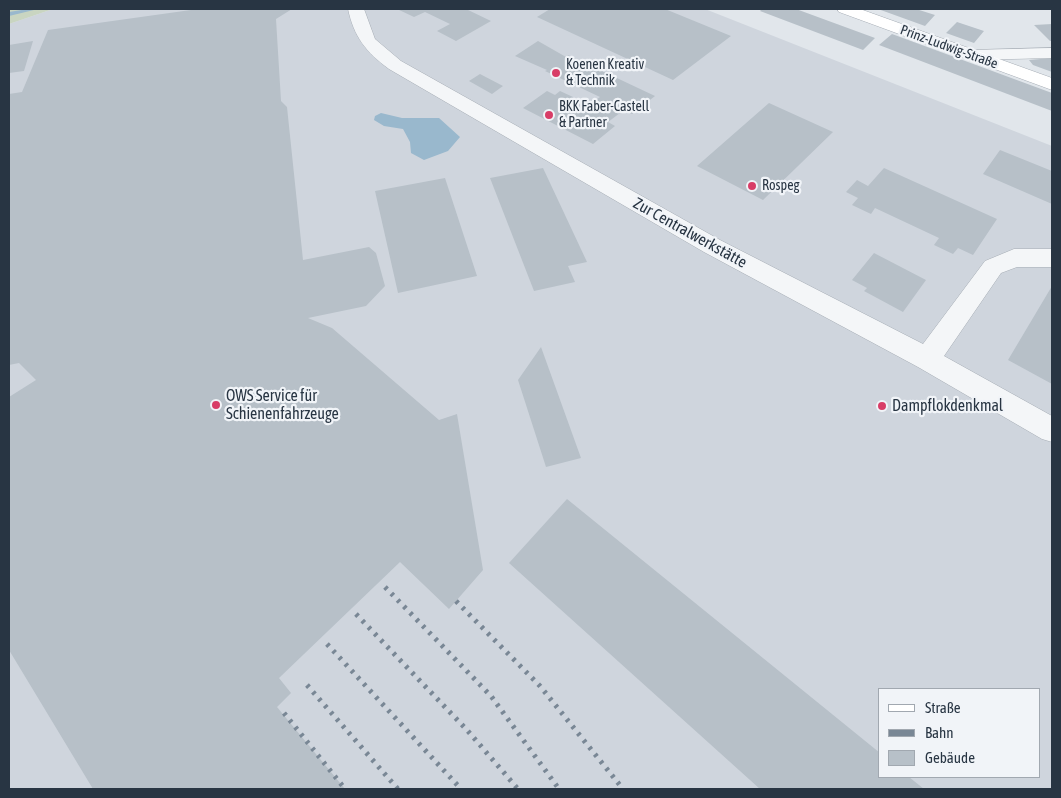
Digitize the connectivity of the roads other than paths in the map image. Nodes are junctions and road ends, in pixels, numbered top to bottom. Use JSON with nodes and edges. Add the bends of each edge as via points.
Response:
{"nodes":[{"id":1,"x":356,"y":9,"type":"edge"},
{"id":2,"x":845,"y":9,"type":"edge"},
{"id":3,"x":1052,"y":53,"type":"edge"},
{"id":4,"x":972,"y":55,"type":"junction"},
{"id":5,"x":1052,"y":84,"type":"edge"},
{"id":6,"x":1052,"y":258,"type":"edge"},
{"id":7,"x":927,"y":359,"type":"junction"},
{"id":8,"x":1052,"y":430,"type":"edge"}],
"edges":[{"from":1,"to":7,"type":"street","name":"Zur Centralwerkstätte","via":[[360,30],[371,48],[395,64],[712,246]]},
{"from":2,"to":4,"type":"main road","name":"Prinz-Ludwig-Straße"},
{"from":3,"to":4,"type":"street"},
{"from":4,"to":5,"type":"main road","name":"Prinz-Ludwig-Straße"},
{"from":6,"to":7,"type":"street","via":[[1014,258],[993,267]]},
{"from":7,"to":8,"type":"street","name":"Zur Centralwerkstätte"}]}
